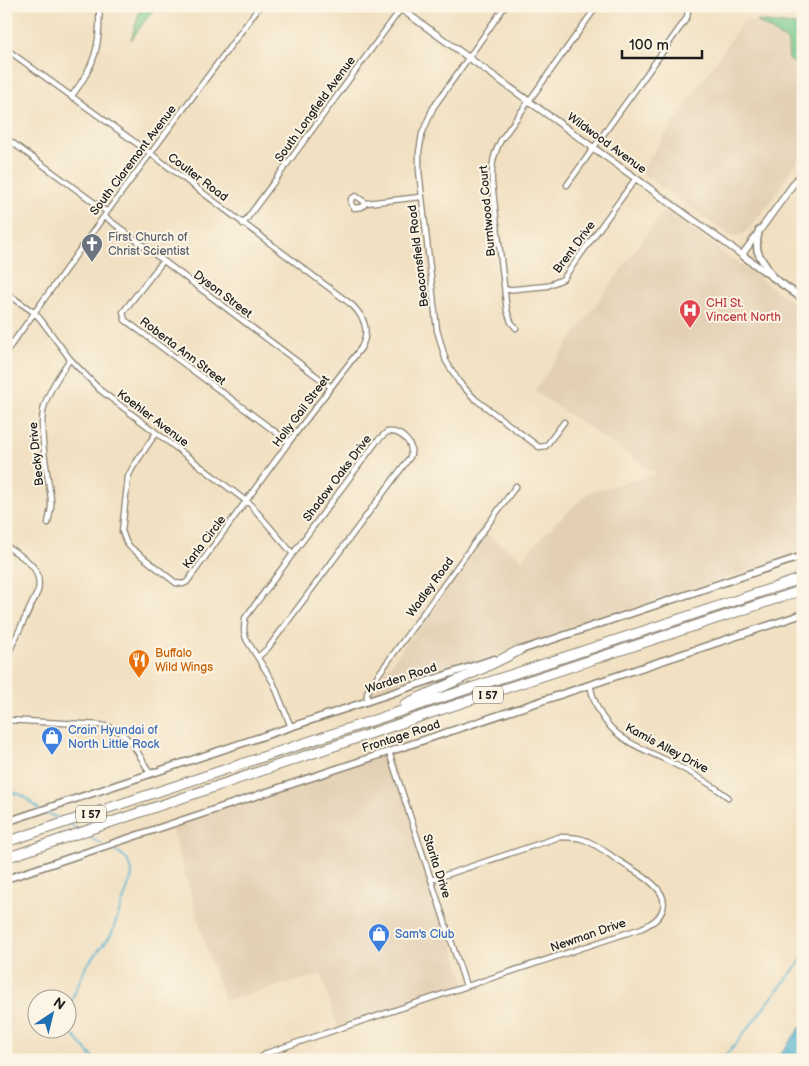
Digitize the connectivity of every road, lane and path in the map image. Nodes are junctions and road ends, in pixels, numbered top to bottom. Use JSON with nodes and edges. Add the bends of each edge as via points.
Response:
{"nodes":[{"id":1,"x":99,"y":6,"type":"edge"},
{"id":2,"x":260,"y":6,"type":"edge"},
{"id":3,"x":505,"y":6,"type":"edge"},
{"id":4,"x":597,"y":6,"type":"edge"},
{"id":5,"x":689,"y":6,"type":"edge"},
{"id":6,"x":400,"y":7,"type":"edge"},
{"id":7,"x":6,"y":49,"type":"edge"},
{"id":8,"x":469,"y":58,"type":"junction"},
{"id":9,"x":71,"y":96,"type":"junction"},
{"id":10,"x":530,"y":101,"type":"junction"},
{"id":11,"x":6,"y":138,"type":"edge"},
{"id":12,"x":593,"y":148,"type":"junction"},
{"id":13,"x":150,"y":153,"type":"junction"},
{"id":14,"x":803,"y":171,"type":"edge"},
{"id":15,"x":636,"y":178,"type":"junction"},
{"id":16,"x":567,"y":184,"type":"dead end"},
{"id":17,"x":422,"y":197,"type":"junction"},
{"id":18,"x":366,"y":203,"type":"dead end"},
{"id":19,"x":105,"y":214,"type":"junction"},
{"id":20,"x":243,"y":224,"type":"junction"},
{"id":21,"x":759,"y":230,"type":"junction"},
{"id":22,"x":742,"y":255,"type":"junction"},
{"id":23,"x":163,"y":261,"type":"junction"},
{"id":24,"x":772,"y":277,"type":"junction"},
{"id":25,"x":505,"y":290,"type":"junction"},
{"id":26,"x":6,"y":293,"type":"edge"},
{"id":27,"x":803,"y":299,"type":"edge"},
{"id":28,"x":35,"y":313,"type":"junction"},
{"id":29,"x":516,"y":328,"type":"dead end"},
{"id":30,"x":366,"y":330,"type":"joint"},
{"id":31,"x":6,"y":352,"type":"edge"},
{"id":32,"x":70,"y":359,"type":"junction"},
{"id":33,"x":331,"y":387,"type":"junction"},
{"id":34,"x":564,"y":422,"type":"dead end"},
{"id":35,"x":156,"y":433,"type":"junction"},
{"id":36,"x":289,"y":442,"type":"junction"},
{"id":37,"x":516,"y":486,"type":"dead end"},
{"id":38,"x":247,"y":502,"type":"junction"},
{"id":39,"x":48,"y":523,"type":"dead end"},
{"id":40,"x":6,"y":546,"type":"edge"},
{"id":41,"x":292,"y":554,"type":"junction"},
{"id":42,"x":803,"y":556,"type":"edge"},
{"id":43,"x":803,"y":578,"type":"edge"},
{"id":44,"x":803,"y":590,"type":"edge"},
{"id":45,"x":803,"y":614,"type":"edge"},
{"id":46,"x":518,"y":651,"type":"junction"},
{"id":47,"x":258,"y":657,"type":"junction"},
{"id":48,"x":6,"y":658,"type":"edge"},
{"id":49,"x":590,"y":685,"type":"junction"},
{"id":50,"x":367,"y":702,"type":"junction"},
{"id":51,"x":6,"y":720,"type":"edge"},
{"id":52,"x":355,"y":725,"type":"junction"},
{"id":53,"x":290,"y":727,"type":"junction"},
{"id":54,"x":389,"y":752,"type":"junction"},
{"id":55,"x":150,"y":774,"type":"junction"},
{"id":56,"x":728,"y":797,"type":"dead end"},
{"id":57,"x":6,"y":822,"type":"edge"},
{"id":58,"x":6,"y":842,"type":"edge"},
{"id":59,"x":6,"y":858,"type":"edge"},
{"id":60,"x":6,"y":879,"type":"edge"},
{"id":61,"x":431,"y":880,"type":"junction"},
{"id":62,"x":466,"y":986,"type":"junction"},
{"id":63,"x":258,"y":1060,"type":"edge"}],
"edges":[{"from":1,"to":9,"type":"street","via":[[96,54]]},
{"from":2,"to":13,"type":"street","name":"South Claremont Avenue"},
{"from":3,"to":8,"type":"street","name":"Beaconsfield Road"},
{"from":4,"to":10,"type":"street","name":"Burntwood Court"},
{"from":5,"to":12,"type":"street","via":[[684,22]]},
{"from":6,"to":8,"type":"street","name":"Wildwood Avenue"},
{"from":6,"to":20,"type":"street","name":"South Longfield Avenue"},
{"from":7,"to":9,"type":"street","name":"Coulter Road"},
{"from":8,"to":10,"type":"street","name":"Wildwood Avenue"},
{"from":8,"to":17,"type":"street","name":"Beaconsfield Road","via":[[433,108],[425,125],[419,152]]},
{"from":9,"to":13,"type":"street","name":"Coulter Road"},
{"from":10,"to":12,"type":"street","name":"Wildwood Avenue"},
{"from":10,"to":25,"type":"street","name":"Burntwood Court","via":[[500,140],[492,163]]},
{"from":11,"to":19,"type":"street","name":"Dyson Street"},
{"from":12,"to":15,"type":"street","name":"Wildwood Avenue"},
{"from":12,"to":16,"type":"street"},
{"from":13,"to":19,"type":"street","name":"South Claremont Avenue"},
{"from":13,"to":20,"type":"street","name":"Coulter Road"},
{"from":14,"to":21,"type":"street"},
{"from":15,"to":22,"type":"street","name":"Wildwood Avenue"},
{"from":15,"to":25,"type":"street","name":"Brent Drive","via":[[563,279],[547,286]]},
{"from":17,"to":18,"type":"street"},
{"from":17,"to":34,"type":"street","name":"Beaconsfield Road","via":[[437,330],[452,372],[474,399],[541,448]]},
{"from":19,"to":23,"type":"street","name":"Dyson Street"},
{"from":19,"to":28,"type":"street","name":"South Claremont Avenue"},
{"from":20,"to":30,"type":"street","name":"Coulter Road","via":[[352,305],[363,318]]},
{"from":21,"to":22,"type":"street"},
{"from":21,"to":24,"type":"main road","via":[[756,247]]},
{"from":22,"to":24,"type":"main road","name":"Wildwood Avenue"},
{"from":23,"to":33,"type":"street","name":"Dyson Street"},
{"from":23,"to":36,"type":"street","name":"Roberta Ann Street","via":[[124,312],[123,318]]},
{"from":24,"to":27,"type":"main road","name":"Wildwood Avenue"},
{"from":25,"to":29,"type":"street","name":"Burntwood Court","via":[[507,312]]},
{"from":26,"to":28,"type":"street","name":"Koehler Avenue"},
{"from":28,"to":31,"type":"street","name":"South Claremont Avenue"},
{"from":28,"to":32,"type":"street","name":"Koehler Avenue"},
{"from":30,"to":33,"type":"street","name":"Holly Gail Street","via":[[360,348]]},
{"from":32,"to":35,"type":"street","name":"Koehler Avenue","via":[[100,390]]},
{"from":32,"to":39,"type":"street","name":"Becky Drive","via":[[48,396],[43,415],[51,499]]},
{"from":33,"to":36,"type":"street","name":"Holly Gail Street"},
{"from":35,"to":38,"type":"street","name":"Koehler Avenue"},
{"from":35,"to":38,"type":"street","name":"Karla Circle","via":[[130,473],[122,531],[130,547],[176,583],[187,582]]},
{"from":36,"to":38,"type":"street","name":"Holly Gail Street"},
{"from":37,"to":50,"type":"street","name":"Wadley Road","via":[[370,686]]},
{"from":38,"to":41,"type":"street","name":"Koehler Avenue"},
{"from":40,"to":48,"type":"street","via":[[36,570],[40,583]]},
{"from":41,"to":47,"type":"street","name":"Shadow Oaks Drive","via":[[245,618],[244,635]]},
{"from":41,"to":47,"type":"street","name":"Shadow Oaks Drive","via":[[383,434],[395,432],[410,443],[411,456],[392,483]]},
{"from":42,"to":46,"type":"main road","name":"Warden Road"},
{"from":43,"to":52,"type":"highway","number":"I 57"},
{"from":44,"to":59,"type":"highway","number":"I 57"},
{"from":45,"to":49,"type":"main road","name":"Frontage Road"},
{"from":46,"to":50,"type":"main road","name":"Warden Road"},
{"from":46,"to":52,"type":"highway"},
{"from":47,"to":53,"type":"street","name":"Shadow Oaks Drive","via":[[273,682]]},
{"from":49,"to":54,"type":"main road","name":"Frontage Road"},
{"from":49,"to":56,"type":"street","name":"Kamis Alley Drive","via":[[603,718],[613,730],[708,782]]},
{"from":50,"to":53,"type":"main road","name":"Warden Road"},
{"from":51,"to":55,"type":"street","via":[[113,728],[131,741]]},
{"from":52,"to":58,"type":"highway","number":"I 57"},
{"from":53,"to":55,"type":"main road","name":"Warden Road"},
{"from":54,"to":60,"type":"main road","name":"Frontage Road"},
{"from":54,"to":61,"type":"street","name":"Starita Drive"},
{"from":55,"to":57,"type":"main road","name":"Warden Road"},
{"from":61,"to":62,"type":"street","name":"Starita Drive"},
{"from":61,"to":62,"type":"street","name":"Newman Drive","via":[[559,837],[570,837],[590,842],[654,885],[664,897],[662,910],[652,924]]},
{"from":62,"to":63,"type":"street","name":"Newman Drive","via":[[267,1053]]}]}
